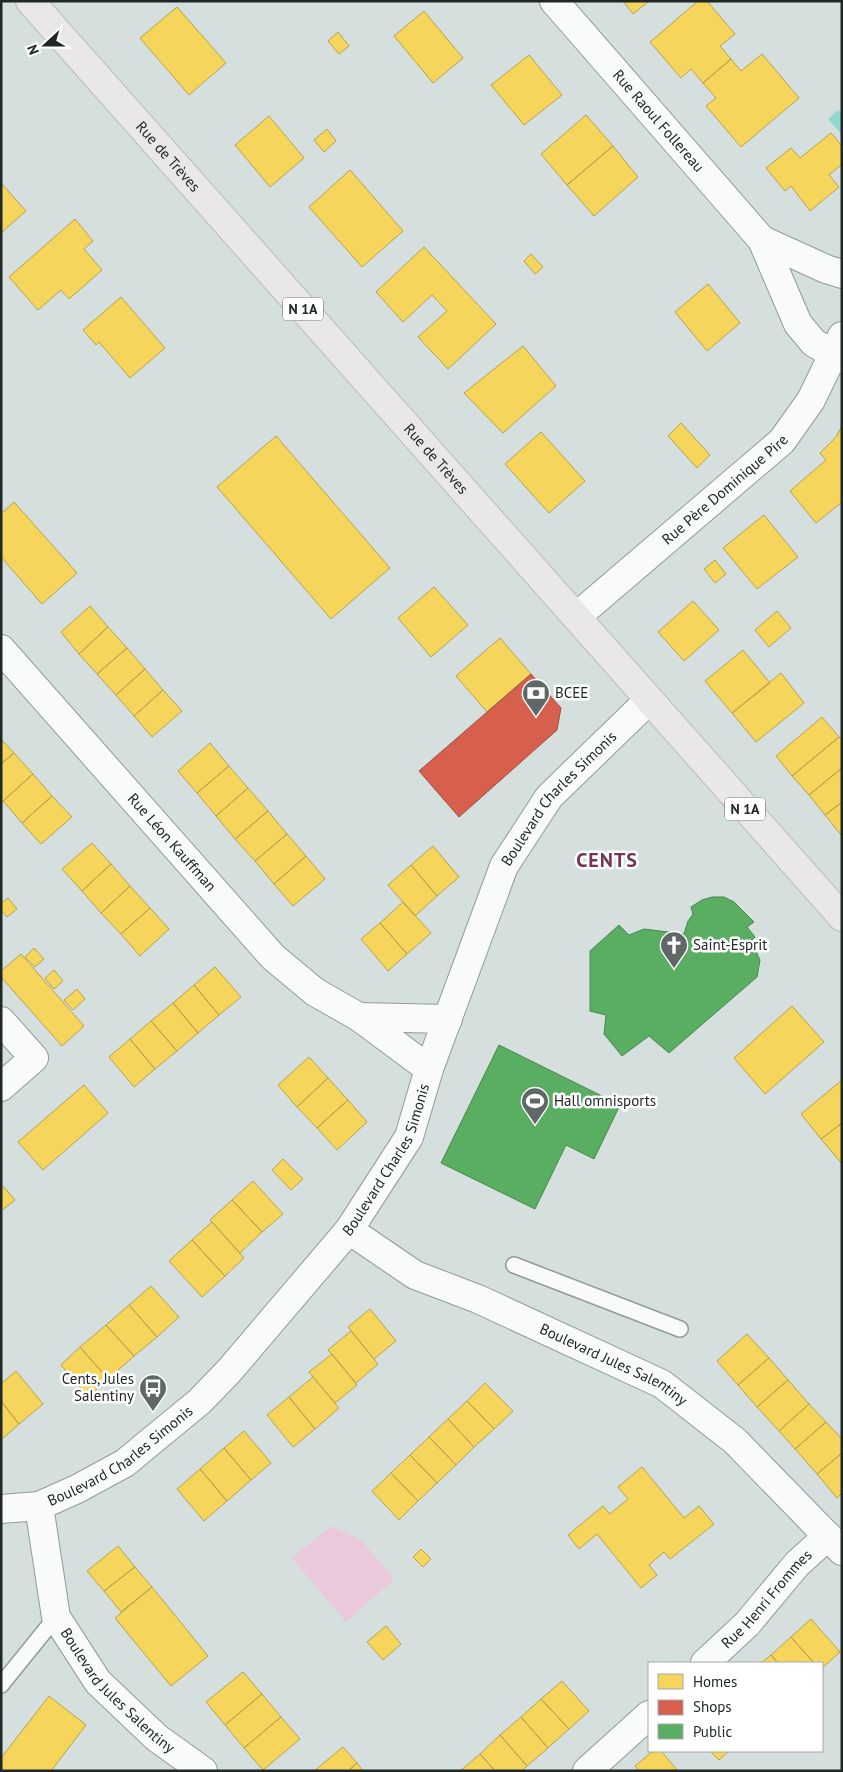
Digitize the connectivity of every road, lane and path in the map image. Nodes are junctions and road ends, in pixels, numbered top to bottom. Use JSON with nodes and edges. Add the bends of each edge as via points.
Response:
{"nodes":[{"id":1,"x":30,"y":1,"type":"edge"},
{"id":2,"x":554,"y":1,"type":"edge"},
{"id":3,"x":762,"y":240,"type":"junction"},
{"id":4,"x":842,"y":274,"type":"edge"},
{"id":5,"x":839,"y":350,"type":"edge"},
{"id":6,"x":576,"y":618,"type":"junction"},
{"id":7,"x":1,"y":649,"type":"edge"},
{"id":8,"x":649,"y":700,"type":"junction"},
{"id":9,"x":842,"y":917,"type":"edge"},
{"id":10,"x":359,"y":1017,"type":"junction"},
{"id":11,"x":448,"y":1019,"type":"junction"},
{"id":12,"x":1,"y":1021,"type":"edge"},
{"id":13,"x":429,"y":1069,"type":"junction"},
{"id":14,"x":1,"y":1086,"type":"edge"},
{"id":15,"x":349,"y":1230,"type":"junction"},
{"id":16,"x":514,"y":1265,"type":"dead end"},
{"id":17,"x":680,"y":1329,"type":"dead end"},
{"id":18,"x":39,"y":1506,"type":"junction"},
{"id":19,"x":1,"y":1509,"type":"edge"},
{"id":20,"x":835,"y":1544,"type":"edge"},
{"id":21,"x":56,"y":1617,"type":"junction"},
{"id":22,"x":706,"y":1662,"type":"edge"},
{"id":23,"x":1,"y":1685,"type":"edge"},
{"id":24,"x":648,"y":1717,"type":"edge"},
{"id":25,"x":203,"y":1771,"type":"edge"},
{"id":26,"x":587,"y":1771,"type":"edge"}],
"edges":[{"from":1,"to":6,"type":"main road","name":"Rue de Trèves","number":"N 1A"},
{"from":2,"to":3,"type":"street","name":"Rue Raoul Follereau"},
{"from":3,"to":4,"type":"street","name":"Rue Raoul Follereau"},
{"from":3,"to":5,"type":"street","name":"Rue Raoul Follereau","via":[[798,324],[814,343]]},
{"from":5,"to":6,"type":"street","name":"Rue Père Dominique Pire","via":[[811,400],[782,441]]},
{"from":6,"to":8,"type":"main road","name":"Rue de Trèves","number":"N 1A"},
{"from":7,"to":10,"type":"street","name":"Rue Léon Kauffman","via":[[273,957],[315,992]]},
{"from":8,"to":9,"type":"main road","name":"Rue de Trèves","number":"N 1A"},
{"from":8,"to":11,"type":"street","name":"Boulevard Charles Simonis","via":[[549,797],[504,866]]},
{"from":10,"to":11,"type":"street","name":"Rue Léon Kauffman"},
{"from":10,"to":13,"type":"street","name":"Rue Léon Kauffman"},
{"from":11,"to":13,"type":"street","name":"Boulevard Charles Simonis"},
{"from":12,"to":14,"type":"street","via":[[34,1058]]},
{"from":13,"to":15,"type":"street","name":"Boulevard Charles Simonis","via":[[409,1137]]},
{"from":15,"to":18,"type":"street","name":"Boulevard Charles Simonis","via":[[229,1371],[198,1402],[125,1463]]},
{"from":15,"to":20,"type":"street","name":"Boulevard Jules Salentiny","via":[[415,1276],[478,1299],[662,1384],[735,1441]]},
{"from":16,"to":17,"type":"lane"},
{"from":18,"to":19,"type":"street","name":"Boulevard Charles Simonis"},
{"from":18,"to":21,"type":"street","name":"Boulevard Jules Salentiny"},
{"from":20,"to":22,"type":"street","name":"Rue Henri Frommes","via":[[797,1564],[747,1624]]},
{"from":21,"to":23,"type":"lane"},
{"from":21,"to":25,"type":"street","name":"Boulevard Jules Salentiny","via":[[98,1682],[157,1738]]},
{"from":24,"to":26,"type":"street"}]}
